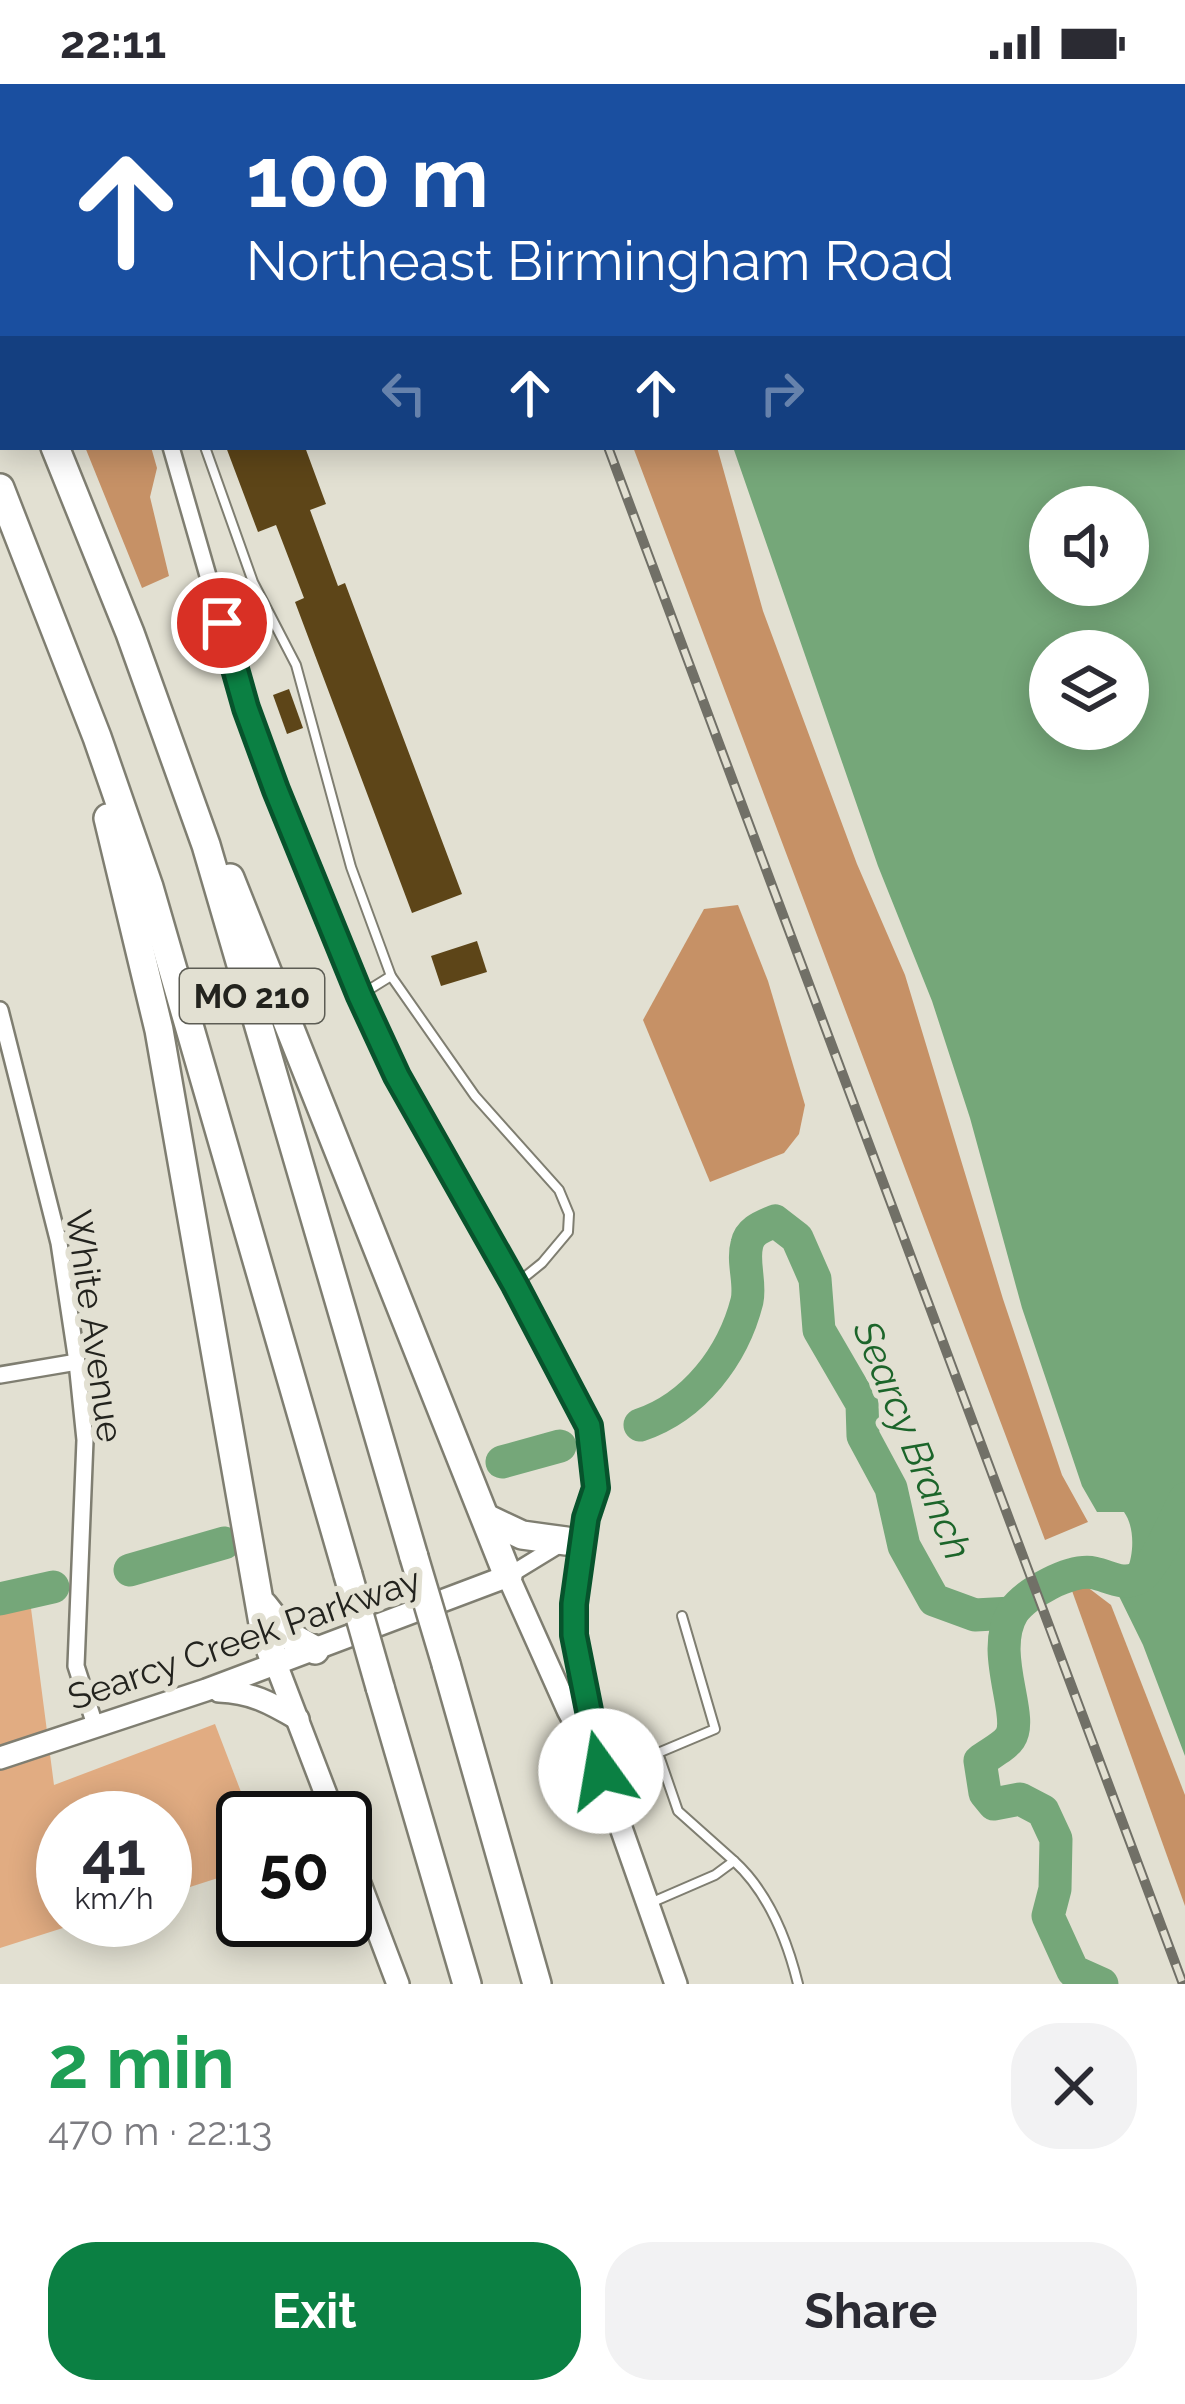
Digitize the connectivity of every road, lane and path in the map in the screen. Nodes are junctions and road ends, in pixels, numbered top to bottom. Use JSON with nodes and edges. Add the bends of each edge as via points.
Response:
{"nodes":[{"id":1,"x":56,"y":450,"type":"edge"},
{"id":2,"x":171,"y":450,"type":"edge"},
{"id":3,"x":206,"y":450,"type":"edge"},
{"id":4,"x":0,"y":488,"type":"edge"},
{"id":5,"x":62,"y":646,"type":"junction"},
{"id":6,"x":206,"y":845,"type":"junction"},
{"id":7,"x":391,"y":976,"type":"junction"},
{"id":8,"x":360,"y":996,"type":"junction"},
{"id":9,"x":0,"y":1010,"type":"edge"},
{"id":10,"x":515,"y":1285,"type":"junction"},
{"id":11,"x":77,"y":1362,"type":"junction"},
{"id":12,"x":0,"y":1375,"type":"edge"},
{"id":13,"x":586,"y":1518,"type":"junction"},
{"id":14,"x":488,"y":1519,"type":"junction"},
{"id":15,"x":566,"y":1541,"type":"junction"},
{"id":16,"x":508,"y":1576,"type":"junction"},
{"id":17,"x":262,"y":1603,"type":"junction"},
{"id":18,"x":682,"y":1616,"type":"dead end"},
{"id":19,"x":315,"y":1650,"type":"junction"},
{"id":20,"x":275,"y":1664,"type":"junction"},
{"id":21,"x":206,"y":1690,"type":"junction"},
{"id":22,"x":298,"y":1719,"type":"junction"},
{"id":23,"x":95,"y":1725,"type":"junction"},
{"id":24,"x":658,"y":1753,"type":"junction"},
{"id":25,"x":0,"y":1758,"type":"edge"},
{"id":26,"x":601,"y":1771,"type":"junction"},
{"id":27,"x":325,"y":1791,"type":"edge"},
{"id":28,"x":734,"y":1861,"type":"junction"},
{"id":29,"x":647,"y":1904,"type":"junction"},
{"id":30,"x":372,"y":1915,"type":"edge"},
{"id":31,"x":398,"y":1984,"type":"edge"},
{"id":32,"x":467,"y":1984,"type":"edge"},
{"id":33,"x":538,"y":1984,"type":"edge"},
{"id":34,"x":676,"y":1984,"type":"edge"},
{"id":35,"x":798,"y":1984,"type":"edge"}],
"edges":[{"from":1,"to":6,"type":"highway","number":"MO 210"},
{"from":2,"to":8,"type":"street","via":[[246,708]]},
{"from":3,"to":7,"type":"lane","via":[[253,582],[296,664],[351,867]]},
{"from":4,"to":5,"type":"highway","number":"MO 210"},
{"from":5,"to":17,"type":"highway","via":[[159,1030]]},
{"from":5,"to":32,"type":"highway","number":"MO 210","bridge":true,"via":[[169,949]]},
{"from":6,"to":14,"type":"highway","via":[[240,896]]},
{"from":6,"to":33,"type":"highway","number":"MO 210","bridge":true},
{"from":7,"to":8,"type":"lane"},
{"from":7,"to":10,"type":"lane","via":[[475,1096],[565,1201],[568,1232]]},
{"from":8,"to":10,"type":"street"},
{"from":9,"to":11,"type":"street","name":"White Avenue","via":[[59,1243]]},
{"from":10,"to":13,"type":"street","via":[[589,1426],[596,1488]]},
{"from":11,"to":12,"type":"street"},
{"from":11,"to":23,"type":"street","name":"White Avenue","via":[[85,1440],[76,1666]]},
{"from":13,"to":15,"type":"street"},
{"from":13,"to":26,"type":"main road","via":[[574,1635]]},
{"from":14,"to":15,"type":"highway","via":[[522,1535]]},
{"from":14,"to":16,"type":"highway"},
{"from":15,"to":16,"type":"street"},
{"from":16,"to":19,"type":"main road","name":"Searcy Creek Parkway"},
{"from":16,"to":26,"type":"main road"},
{"from":17,"to":19,"type":"highway","via":[[286,1634]]},
{"from":17,"to":20,"type":"highway"},
{"from":18,"to":24,"type":"lane","via":[[716,1729]]},
{"from":19,"to":20,"type":"main road","name":"Searcy Creek Parkway"},
{"from":20,"to":21,"type":"main road","name":"Searcy Creek Parkway"},
{"from":20,"to":22,"type":"main road"},
{"from":21,"to":22,"type":"main road","via":[[243,1692]]},
{"from":21,"to":23,"type":"main road","name":"Searcy Creek Parkway"},
{"from":22,"to":27,"type":"main road"},
{"from":23,"to":25,"type":"main road","name":"Searcy Creek Parkway"},
{"from":24,"to":26,"type":"lane"},
{"from":24,"to":28,"type":"lane","via":[[679,1811]]},
{"from":26,"to":29,"type":"main road"},
{"from":28,"to":29,"type":"lane"},
{"from":28,"to":35,"type":"lane","via":[[757,1882]]},
{"from":29,"to":34,"type":"main road"},
{"from":30,"to":31,"type":"main road"}]}
